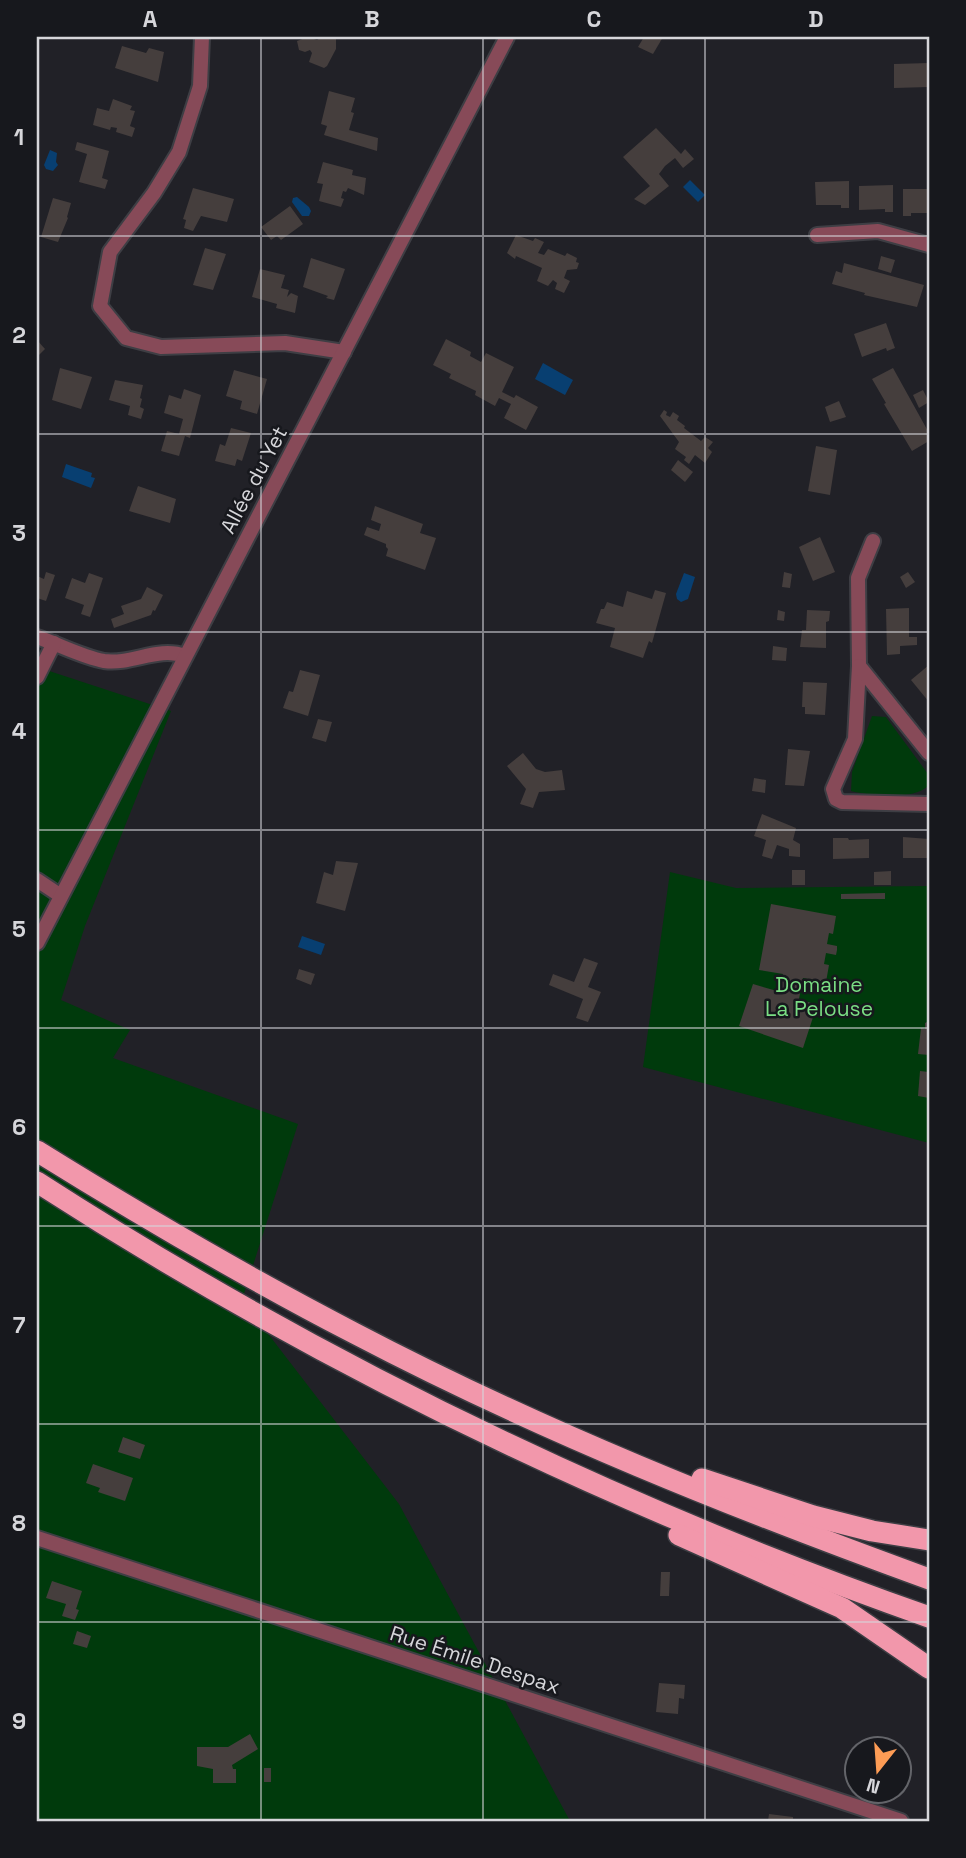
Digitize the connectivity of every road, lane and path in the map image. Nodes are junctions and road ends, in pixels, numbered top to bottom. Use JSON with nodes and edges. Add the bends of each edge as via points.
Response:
{"nodes":[{"id":1,"x":202,"y":37,"type":"edge"},
{"id":2,"x":507,"y":37,"type":"edge"},
{"id":3,"x":817,"y":235,"type":"dead end"},
{"id":4,"x":929,"y":245,"type":"edge"},
{"id":5,"x":344,"y":352,"type":"junction"},
{"id":6,"x":873,"y":541,"type":"dead end"},
{"id":7,"x":37,"y":637,"type":"edge"},
{"id":8,"x":54,"y":643,"type":"junction"},
{"id":9,"x":185,"y":656,"type":"junction"},
{"id":10,"x":859,"y":666,"type":"junction"},
{"id":11,"x":37,"y":677,"type":"edge"},
{"id":12,"x":929,"y":753,"type":"edge"},
{"id":13,"x":929,"y":804,"type":"edge"},
{"id":14,"x":37,"y":880,"type":"edge"},
{"id":15,"x":61,"y":896,"type":"junction"},
{"id":16,"x":37,"y":943,"type":"edge"},
{"id":17,"x":37,"y":1152,"type":"edge"},
{"id":18,"x":37,"y":1182,"type":"edge"},
{"id":19,"x":496,"y":1438,"type":"junction"},
{"id":20,"x":587,"y":1443,"type":"junction"},
{"id":21,"x":37,"y":1538,"type":"edge"},
{"id":22,"x":929,"y":1540,"type":"edge"},
{"id":23,"x":929,"y":1579,"type":"edge"},
{"id":24,"x":929,"y":1616,"type":"edge"},
{"id":25,"x":929,"y":1668,"type":"edge"},
{"id":26,"x":901,"y":1821,"type":"edge"}],
"edges":[{"from":1,"to":5,"type":"street","via":[[200,86],[179,152],[110,252],[100,306],[126,338],[162,347],[285,343]]},
{"from":2,"to":5,"type":"street","name":"Allée du Yet"},
{"from":3,"to":4,"type":"street","via":[[878,231]]},
{"from":5,"to":9,"type":"street","name":"Allée du Yet"},
{"from":6,"to":10,"type":"street","via":[[858,578]]},
{"from":7,"to":8,"type":"street"},
{"from":8,"to":9,"type":"street","via":[[103,661],[174,652]]},
{"from":8,"to":11,"type":"street"},
{"from":9,"to":15,"type":"street","name":"Allée du Yet"},
{"from":10,"to":12,"type":"street"},
{"from":10,"to":13,"type":"street","via":[[855,739],[833,789],[836,799]]},
{"from":14,"to":15,"type":"street"},
{"from":15,"to":16,"type":"street","name":"Allée du Yet"},
{"from":17,"to":20,"type":"highway","via":[[356,1334]]},
{"from":18,"to":19,"type":"highway","via":[[320,1348]]},
{"from":19,"to":24,"type":"highway","via":[[667,1516]]},
{"from":19,"to":25,"type":"highway","via":[[598,1500],[842,1608]]},
{"from":20,"to":22,"type":"highway","via":[[813,1517]]},
{"from":20,"to":23,"type":"highway","via":[[756,1515]]},
{"from":21,"to":26,"type":"street","name":"Rue Émile Despax"}]}
